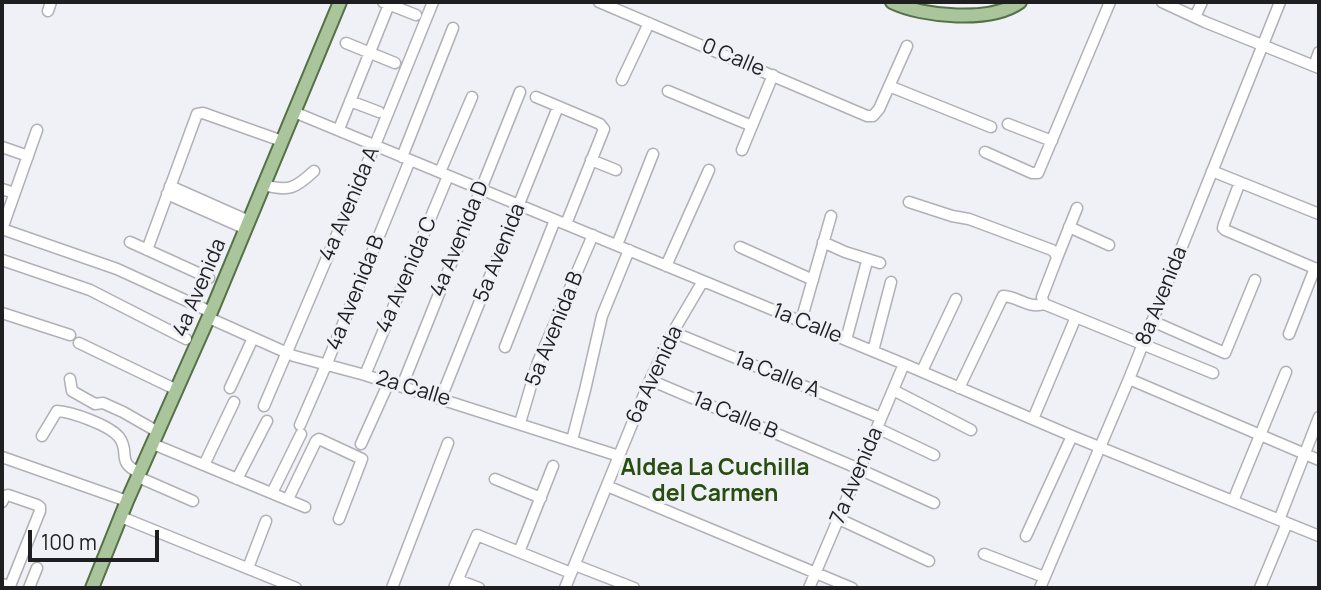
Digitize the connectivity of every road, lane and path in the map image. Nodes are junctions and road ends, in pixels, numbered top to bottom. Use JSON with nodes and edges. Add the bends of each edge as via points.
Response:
{"nodes":[{"id":1,"x":340,"y":2,"type":"edge"},
{"id":2,"x":433,"y":2,"type":"edge"},
{"id":3,"x":599,"y":2,"type":"edge"},
{"id":4,"x":892,"y":2,"type":"edge"},
{"id":5,"x":1020,"y":2,"type":"edge"},
{"id":6,"x":1110,"y":2,"type":"edge"},
{"id":7,"x":1162,"y":2,"type":"edge"},
{"id":8,"x":1202,"y":2,"type":"edge"},
{"id":9,"x":1280,"y":2,"type":"edge"},
{"id":10,"x":387,"y":3,"type":"edge"},
{"id":11,"x":416,"y":15,"type":"dead end"},
{"id":12,"x":1195,"y":17,"type":"junction"},
{"id":13,"x":649,"y":23,"type":"junction"},
{"id":14,"x":453,"y":28,"type":"dead end"},
{"id":15,"x":346,"y":43,"type":"dead end"},
{"id":16,"x":1262,"y":45,"type":"junction"},
{"id":17,"x":907,"y":46,"type":"dead end"},
{"id":18,"x":369,"y":52,"type":"junction"},
{"id":19,"x":1319,"y":52,"type":"edge"},
{"id":20,"x":395,"y":63,"type":"dead end"},
{"id":21,"x":1317,"y":67,"type":"edge"},
{"id":22,"x":773,"y":75,"type":"junction"},
{"id":23,"x":622,"y":80,"type":"dead end"},
{"id":24,"x":889,"y":86,"type":"junction"},
{"id":25,"x":668,"y":91,"type":"dead end"},
{"id":26,"x":520,"y":92,"type":"dead end"},
{"id":27,"x":472,"y":97,"type":"dead end"},
{"id":28,"x":536,"y":97,"type":"dead end"},
{"id":29,"x":350,"y":100,"type":"junction"},
{"id":30,"x":558,"y":107,"type":"junction"},
{"id":31,"x":295,"y":112,"type":"junction"},
{"id":32,"x":379,"y":112,"type":"dead end"},
{"id":33,"x":1008,"y":124,"type":"dead end"},
{"id":34,"x":752,"y":127,"type":"junction"},
{"id":35,"x":991,"y":127,"type":"dead end"},
{"id":36,"x":339,"y":129,"type":"junction"},
{"id":37,"x":37,"y":130,"type":"dead end"},
{"id":38,"x":282,"y":141,"type":"junction"},
{"id":39,"x":1052,"y":141,"type":"junction"},
{"id":40,"x":375,"y":145,"type":"junction"},
{"id":41,"x":2,"y":147,"type":"edge"},
{"id":42,"x":742,"y":150,"type":"dead end"},
{"id":43,"x":985,"y":152,"type":"dead end"},
{"id":44,"x":653,"y":154,"type":"dead end"},
{"id":45,"x":28,"y":156,"type":"junction"},
{"id":46,"x":406,"y":158,"type":"junction"},
{"id":47,"x":591,"y":160,"type":"junction"},
{"id":48,"x":616,"y":170,"type":"dead end"},
{"id":49,"x":709,"y":170,"type":"dead end"},
{"id":50,"x":314,"y":171,"type":"dead end"},
{"id":51,"x":1212,"y":171,"type":"junction"},
{"id":52,"x":444,"y":174,"type":"junction"},
{"id":53,"x":1240,"y":182,"type":"junction"},
{"id":54,"x":264,"y":186,"type":"junction"},
{"id":55,"x":2,"y":189,"type":"edge"},
{"id":56,"x":480,"y":189,"type":"junction"},
{"id":57,"x":168,"y":190,"type":"junction"},
{"id":58,"x":14,"y":194,"type":"junction"},
{"id":59,"x":909,"y":202,"type":"dead end"},
{"id":60,"x":519,"y":205,"type":"junction"},
{"id":61,"x":1077,"y":208,"type":"dead end"},
{"id":62,"x":1319,"y":214,"type":"edge"},
{"id":63,"x":831,"y":216,"type":"dead end"},
{"id":64,"x":555,"y":220,"type":"junction"},
{"id":65,"x":566,"y":224,"type":"junction"},
{"id":66,"x":248,"y":225,"type":"junction"},
{"id":67,"x":1069,"y":227,"type":"junction"},
{"id":68,"x":2,"y":229,"type":"edge"},
{"id":69,"x":593,"y":235,"type":"junction"},
{"id":70,"x":130,"y":242,"type":"dead end"},
{"id":71,"x":823,"y":242,"type":"junction"},
{"id":72,"x":617,"y":245,"type":"junction"},
{"id":73,"x":1109,"y":245,"type":"dead end"},
{"id":74,"x":740,"y":247,"type":"dead end"},
{"id":75,"x":147,"y":250,"type":"junction"},
{"id":76,"x":629,"y":250,"type":"junction"},
{"id":77,"x":1057,"y":258,"type":"junction"},
{"id":78,"x":2,"y":260,"type":"edge"},
{"id":79,"x":880,"y":263,"type":"dead end"},
{"id":80,"x":866,"y":265,"type":"dead end"},
{"id":81,"x":666,"y":266,"type":"junction"},
{"id":82,"x":1317,"y":269,"type":"edge"},
{"id":83,"x":209,"y":278,"type":"dead end"},
{"id":84,"x":813,"y":280,"type":"junction"},
{"id":85,"x":1255,"y":280,"type":"dead end"},
{"id":86,"x":703,"y":281,"type":"junction"},
{"id":87,"x":891,"y":282,"type":"dead end"},
{"id":88,"x":956,"y":299,"type":"dead end"},
{"id":89,"x":1044,"y":304,"type":"junction"},
{"id":90,"x":2,"y":313,"type":"edge"},
{"id":91,"x":210,"y":315,"type":"junction"},
{"id":92,"x":1076,"y":317,"type":"junction"},
{"id":93,"x":801,"y":321,"type":"junction"},
{"id":94,"x":1152,"y":321,"type":"junction"},
{"id":95,"x":673,"y":332,"type":"junction"},
{"id":96,"x":1289,"y":334,"type":"dead end"},
{"id":97,"x":69,"y":335,"type":"dead end"},
{"id":98,"x":253,"y":338,"type":"junction"},
{"id":99,"x":186,"y":340,"type":"dead end"},
{"id":100,"x":846,"y":340,"type":"junction"},
{"id":101,"x":79,"y":343,"type":"dead end"},
{"id":102,"x":1143,"y":344,"type":"junction"},
{"id":103,"x":505,"y":347,"type":"dead end"},
{"id":104,"x":873,"y":351,"type":"junction"},
{"id":105,"x":287,"y":353,"type":"junction"},
{"id":106,"x":327,"y":363,"type":"junction"},
{"id":107,"x":904,"y":364,"type":"junction"},
{"id":108,"x":922,"y":372,"type":"junction"},
{"id":109,"x":1286,"y":372,"type":"dead end"},
{"id":110,"x":1213,"y":373,"type":"dead end"},
{"id":111,"x":365,"y":375,"type":"junction"},
{"id":112,"x":70,"y":379,"type":"dead end"},
{"id":113,"x":1129,"y":379,"type":"junction"},
{"id":114,"x":650,"y":380,"type":"junction"},
{"id":115,"x":389,"y":382,"type":"junction"},
{"id":116,"x":402,"y":386,"type":"junction"},
{"id":117,"x":230,"y":388,"type":"dead end"},
{"id":118,"x":959,"y":388,"type":"junction"},
{"id":119,"x":177,"y":390,"type":"junction"},
{"id":120,"x":893,"y":390,"type":"junction"},
{"id":121,"x":441,"y":398,"type":"junction"},
{"id":122,"x":234,"y":402,"type":"dead end"},
{"id":123,"x":264,"y":406,"type":"dead end"},
{"id":124,"x":1319,"y":417,"type":"edge"},
{"id":125,"x":1033,"y":419,"type":"junction"},
{"id":126,"x":267,"y":421,"type":"dead end"},
{"id":127,"x":520,"y":423,"type":"junction"},
{"id":128,"x":879,"y":423,"type":"junction"},
{"id":129,"x":971,"y":430,"type":"dead end"},
{"id":130,"x":1260,"y":435,"type":"junction"},
{"id":131,"x":42,"y":436,"type":"dead end"},
{"id":132,"x":1072,"y":436,"type":"junction"},
{"id":133,"x":155,"y":438,"type":"junction"},
{"id":134,"x":572,"y":440,"type":"junction"},
{"id":135,"x":361,"y":443,"type":"dead end"},
{"id":136,"x":448,"y":443,"type":"dead end"},
{"id":137,"x":1099,"y":447,"type":"junction"},
{"id":138,"x":1305,"y":454,"type":"junction"},
{"id":139,"x":934,"y":455,"type":"dead end"},
{"id":140,"x":619,"y":456,"type":"junction"},
{"id":141,"x":2,"y":457,"type":"edge"},
{"id":142,"x":1319,"y":460,"type":"edge"},
{"id":143,"x":204,"y":465,"type":"junction"},
{"id":144,"x":553,"y":466,"type":"dead end"},
{"id":145,"x":859,"y":469,"type":"junction"},
{"id":146,"x":139,"y":475,"type":"junction"},
{"id":147,"x":237,"y":479,"type":"junction"},
{"id":148,"x":495,"y":479,"type":"dead end"},
{"id":149,"x":607,"y":486,"type":"junction"},
{"id":150,"x":272,"y":493,"type":"junction"},
{"id":151,"x":541,"y":498,"type":"junction"},
{"id":152,"x":3,"y":499,"type":"edge"},
{"id":153,"x":288,"y":499,"type":"junction"},
{"id":154,"x":127,"y":501,"type":"junction"},
{"id":155,"x":193,"y":501,"type":"dead end"},
{"id":156,"x":1233,"y":501,"type":"junction"},
{"id":157,"x":934,"y":503,"type":"dead end"},
{"id":158,"x":305,"y":506,"type":"dead end"},
{"id":159,"x":121,"y":517,"type":"junction"},
{"id":160,"x":339,"y":519,"type":"dead end"},
{"id":161,"x":838,"y":519,"type":"junction"},
{"id":162,"x":266,"y":521,"type":"dead end"},
{"id":163,"x":1283,"y":521,"type":"junction"},
{"id":164,"x":1026,"y":536,"type":"dead end"},
{"id":165,"x":1319,"y":536,"type":"edge"},
{"id":166,"x":519,"y":552,"type":"junction"},
{"id":167,"x":984,"y":554,"type":"dead end"},
{"id":168,"x":929,"y":561,"type":"dead end"},
{"id":169,"x":37,"y":568,"type":"dead end"},
{"id":170,"x":247,"y":568,"type":"junction"},
{"id":171,"x":573,"y":569,"type":"junction"},
{"id":172,"x":815,"y":573,"type":"junction"},
{"id":173,"x":1044,"y":577,"type":"junction"},
{"id":174,"x":456,"y":584,"type":"edge"},
{"id":175,"x":6,"y":585,"type":"edge"},
{"id":176,"x":29,"y":588,"type":"edge"},
{"id":177,"x":92,"y":588,"type":"edge"},
{"id":178,"x":296,"y":588,"type":"edge"},
{"id":179,"x":392,"y":588,"type":"edge"},
{"id":180,"x":479,"y":588,"type":"edge"},
{"id":181,"x":565,"y":588,"type":"edge"},
{"id":182,"x":634,"y":588,"type":"edge"},
{"id":183,"x":809,"y":588,"type":"edge"},
{"id":184,"x":852,"y":588,"type":"edge"},
{"id":185,"x":1040,"y":588,"type":"edge"},
{"id":186,"x":1260,"y":588,"type":"edge"}],
"edges":[{"from":1,"to":31,"type":"main road","name":"4a Avenida"},
{"from":2,"to":40,"type":"street","name":"4a Avenida A"},
{"from":3,"to":13,"type":"street","name":"0 Calle"},
{"from":4,"to":5,"type":"main road","via":[[957,16],[1004,11]]},
{"from":6,"to":39,"type":"street"},
{"from":7,"to":12,"type":"street"},
{"from":8,"to":12,"type":"street"},
{"from":9,"to":16,"type":"street","name":"8a Avenida"},
{"from":10,"to":11,"type":"street"},
{"from":10,"to":18,"type":"street"},
{"from":12,"to":16,"type":"street"},
{"from":13,"to":22,"type":"street","name":"0 Calle"},
{"from":13,"to":23,"type":"street"},
{"from":14,"to":46,"type":"street","name":"4a Avenida B"},
{"from":15,"to":18,"type":"street"},
{"from":16,"to":21,"type":"street"},
{"from":16,"to":51,"type":"street","name":"8a Avenida"},
{"from":17,"to":24,"type":"street"},
{"from":18,"to":20,"type":"street"},
{"from":18,"to":29,"type":"street"},
{"from":19,"to":21,"type":"street"},
{"from":22,"to":24,"type":"street","name":"0 Calle","via":[[867,116],[876,114]]},
{"from":22,"to":34,"type":"street"},
{"from":24,"to":35,"type":"street"},
{"from":25,"to":34,"type":"street"},
{"from":26,"to":56,"type":"street","name":"4a Avenida D"},
{"from":27,"to":52,"type":"street","name":"4a Avenida C"},
{"from":28,"to":30,"type":"street"},
{"from":29,"to":32,"type":"street"},
{"from":29,"to":36,"type":"street"},
{"from":30,"to":47,"type":"street","via":[[603,126]]},
{"from":30,"to":60,"type":"street","name":"5a Avenida"},
{"from":31,"to":36,"type":"street","name":"1a Calle"},
{"from":31,"to":38,"type":"main road","name":"4a Avenida"},
{"from":33,"to":39,"type":"street"},
{"from":34,"to":42,"type":"street"},
{"from":36,"to":40,"type":"street","name":"1a Calle"},
{"from":37,"to":45,"type":"street"},
{"from":38,"to":54,"type":"main road","name":"4a Avenida"},
{"from":38,"to":57,"type":"street","via":[[197,114]]},
{"from":39,"to":43,"type":"street","via":[[1038,173]]},
{"from":40,"to":46,"type":"street","name":"1a Calle"},
{"from":40,"to":105,"type":"street","name":"4a Avenida A"},
{"from":41,"to":45,"type":"street"},
{"from":44,"to":72,"type":"street"},
{"from":45,"to":58,"type":"street"},
{"from":46,"to":52,"type":"street","name":"1a Calle"},
{"from":46,"to":106,"type":"street","name":"4a Avenida B"},
{"from":47,"to":48,"type":"street"},
{"from":47,"to":65,"type":"street"},
{"from":49,"to":81,"type":"street"},
{"from":50,"to":54,"type":"street","via":[[290,188]]},
{"from":51,"to":53,"type":"street"},
{"from":51,"to":94,"type":"street","name":"8a Avenida"},
{"from":52,"to":56,"type":"street","name":"1a Calle"},
{"from":52,"to":111,"type":"street","name":"4a Avenida C"},
{"from":53,"to":62,"type":"street"},
{"from":53,"to":82,"type":"street","via":[[1223,228]]},
{"from":54,"to":66,"type":"main road","name":"4a Avenida"},
{"from":55,"to":58,"type":"street"},
{"from":56,"to":60,"type":"street","name":"1a Calle"},
{"from":56,"to":116,"type":"street","name":"4a Avenida D"},
{"from":57,"to":66,"type":"street"},
{"from":57,"to":75,"type":"street"},
{"from":58,"to":68,"type":"street"},
{"from":59,"to":77,"type":"street","via":[[1023,238],[1052,250]]},
{"from":60,"to":64,"type":"street","name":"1a Calle"},
{"from":60,"to":121,"type":"street","name":"5a Avenida"},
{"from":61,"to":67,"type":"street"},
{"from":63,"to":71,"type":"street"},
{"from":64,"to":65,"type":"street","name":"1a Calle"},
{"from":64,"to":103,"type":"street"},
{"from":65,"to":69,"type":"street","name":"1a Calle"},
{"from":66,"to":91,"type":"main road","name":"4a Avenida"},
{"from":67,"to":73,"type":"street"},
{"from":67,"to":77,"type":"street"},
{"from":68,"to":91,"type":"street","name":"2a Calle","via":[[117,269]]},
{"from":69,"to":72,"type":"street","name":"1a Calle"},
{"from":69,"to":127,"type":"street","name":"5a Avenida B","via":[[538,362]]},
{"from":70,"to":75,"type":"street"},
{"from":71,"to":79,"type":"street"},
{"from":71,"to":84,"type":"street"},
{"from":72,"to":76,"type":"street","name":"1a Calle"},
{"from":74,"to":84,"type":"street"},
{"from":75,"to":83,"type":"street"},
{"from":76,"to":81,"type":"street","name":"1a Calle"},
{"from":76,"to":134,"type":"street","via":[[602,316]]},
{"from":77,"to":89,"type":"street","via":[[1042,297]]},
{"from":78,"to":99,"type":"street","via":[[90,290]]},
{"from":80,"to":100,"type":"street"},
{"from":81,"to":86,"type":"street","name":"1a Calle"},
{"from":82,"to":96,"type":"street"},
{"from":84,"to":93,"type":"street"},
{"from":85,"to":94,"type":"street","via":[[1225,352]]},
{"from":86,"to":93,"type":"street","name":"1a Calle"},
{"from":86,"to":95,"type":"street","name":"6a Avenida"},
{"from":87,"to":104,"type":"street"},
{"from":88,"to":108,"type":"street"},
{"from":89,"to":92,"type":"street"},
{"from":89,"to":118,"type":"street","via":[[1030,305],[1003,296]]},
{"from":90,"to":97,"type":"street"},
{"from":91,"to":98,"type":"street","name":"2a Calle"},
{"from":91,"to":119,"type":"main road","name":"4a Avenida"},
{"from":92,"to":102,"type":"street"},
{"from":92,"to":125,"type":"street"},
{"from":93,"to":100,"type":"street","name":"1a Calle"},
{"from":94,"to":102,"type":"street","name":"8a Avenida"},
{"from":95,"to":114,"type":"street","name":"6a Avenida"},
{"from":95,"to":128,"type":"street","name":"1a Calle A"},
{"from":98,"to":105,"type":"street","name":"2a Calle"},
{"from":98,"to":117,"type":"street"},
{"from":100,"to":104,"type":"street","name":"1a Calle"},
{"from":101,"to":119,"type":"street"},
{"from":102,"to":110,"type":"street"},
{"from":102,"to":113,"type":"street","name":"8a Avenida"},
{"from":104,"to":107,"type":"street","name":"1a Calle"},
{"from":105,"to":106,"type":"street","name":"2a Calle"},
{"from":105,"to":123,"type":"street","name":"4a Avenida A"},
{"from":106,"to":111,"type":"street","name":"2a Calle"},
{"from":106,"to":150,"type":"street","name":"4a Avenida B"},
{"from":107,"to":108,"type":"street","name":"1a Calle"},
{"from":107,"to":120,"type":"street","name":"7a Avenida"},
{"from":108,"to":118,"type":"street","name":"1a Calle"},
{"from":109,"to":130,"type":"street"},
{"from":111,"to":115,"type":"street","name":"2a Calle"},
{"from":112,"to":133,"type":"street","via":[[72,391],[95,404],[107,405]]},
{"from":113,"to":130,"type":"street"},
{"from":113,"to":137,"type":"street","name":"8a Avenida"},
{"from":114,"to":140,"type":"street","name":"6a Avenida"},
{"from":114,"to":145,"type":"street","name":"1a Calle B"},
{"from":115,"to":116,"type":"street","name":"2a Calle"},
{"from":115,"to":135,"type":"street"},
{"from":116,"to":121,"type":"street","name":"2a Calle"},
{"from":118,"to":125,"type":"street","name":"1a Calle"},
{"from":119,"to":133,"type":"main road","name":"4a Avenida"},
{"from":120,"to":128,"type":"street","name":"7a Avenida"},
{"from":120,"to":129,"type":"street"},
{"from":121,"to":127,"type":"street","name":"2a Calle"},
{"from":122,"to":143,"type":"street"},
{"from":124,"to":138,"type":"street"},
{"from":125,"to":132,"type":"street","name":"1a Calle"},
{"from":126,"to":147,"type":"street"},
{"from":127,"to":134,"type":"street","name":"2a Calle"},
{"from":128,"to":139,"type":"street","name":"1a Calle A"},
{"from":128,"to":145,"type":"street","name":"7a Avenida"},
{"from":130,"to":138,"type":"street"},
{"from":130,"to":156,"type":"street"},
{"from":131,"to":146,"type":"street","via":[[57,411],[105,426],[120,438],[128,466]]},
{"from":132,"to":137,"type":"street","name":"1a Calle"},
{"from":132,"to":164,"type":"street"},
{"from":133,"to":143,"type":"street"},
{"from":133,"to":146,"type":"main road","name":"4a Avenida"},
{"from":134,"to":140,"type":"street","name":"2a Calle"},
{"from":136,"to":179,"type":"street"},
{"from":137,"to":156,"type":"street","name":"1a Calle"},
{"from":137,"to":173,"type":"street","name":"8a Avenida"},
{"from":138,"to":142,"type":"street"},
{"from":138,"to":163,"type":"street"},
{"from":140,"to":149,"type":"street","name":"6a Avenida"},
{"from":141,"to":154,"type":"street"},
{"from":143,"to":147,"type":"street"},
{"from":144,"to":151,"type":"street"},
{"from":145,"to":157,"type":"street","name":"1a Calle B"},
{"from":145,"to":161,"type":"street","name":"7a Avenida"},
{"from":146,"to":154,"type":"main road","name":"4a Avenida"},
{"from":146,"to":155,"type":"street"},
{"from":147,"to":150,"type":"street"},
{"from":148,"to":151,"type":"street"},
{"from":149,"to":171,"type":"street","name":"6a Avenida"},
{"from":149,"to":172,"type":"street"},
{"from":150,"to":153,"type":"street"},
{"from":151,"to":166,"type":"street"},
{"from":152,"to":175,"type":"street","via":[[8,495],[40,507]]},
{"from":153,"to":158,"type":"street"},
{"from":153,"to":160,"type":"street","via":[[319,439],[362,459]]},
{"from":154,"to":159,"type":"main road","name":"4a Avenida"},
{"from":156,"to":163,"type":"street","name":"1a Calle"},
{"from":159,"to":170,"type":"street"},
{"from":159,"to":177,"type":"main road","name":"4a Avenida"},
{"from":161,"to":168,"type":"street"},
{"from":161,"to":172,"type":"street","name":"7a Avenida"},
{"from":162,"to":170,"type":"street"},
{"from":163,"to":165,"type":"street","name":"1a Calle"},
{"from":163,"to":186,"type":"street"},
{"from":166,"to":171,"type":"street"},
{"from":166,"to":174,"type":"street","via":[[477,535]]},
{"from":167,"to":173,"type":"street"},
{"from":169,"to":176,"type":"street"},
{"from":170,"to":178,"type":"street"},
{"from":171,"to":181,"type":"street","name":"6a Avenida"},
{"from":171,"to":182,"type":"street"},
{"from":172,"to":183,"type":"street","name":"7a Avenida"},
{"from":172,"to":184,"type":"street"},
{"from":173,"to":185,"type":"street","name":"8a Avenida"},
{"from":174,"to":180,"type":"street"}]}
